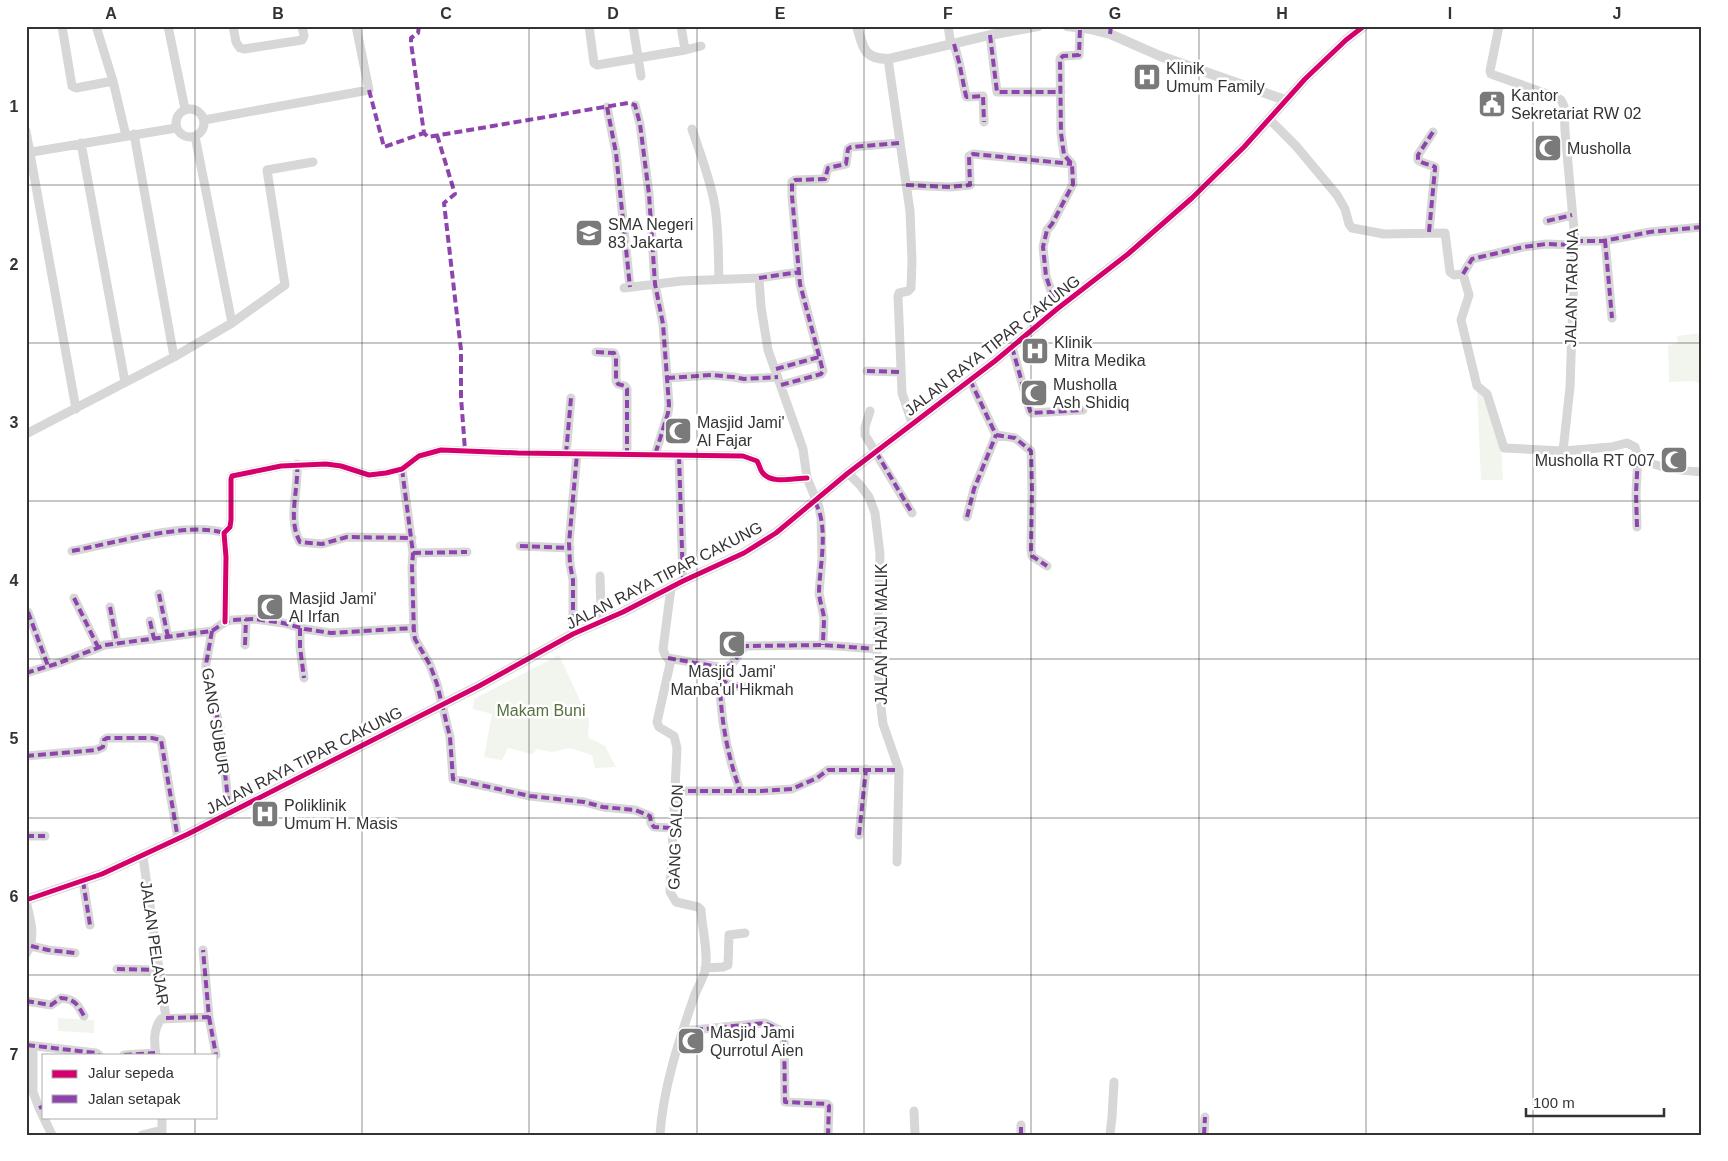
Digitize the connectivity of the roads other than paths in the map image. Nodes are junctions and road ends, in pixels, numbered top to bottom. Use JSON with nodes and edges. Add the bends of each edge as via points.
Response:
{"nodes":[{"id":1,"x":62,"y":26,"type":"edge"},
{"id":2,"x":96,"y":26,"type":"edge"},
{"id":3,"x":168,"y":26,"type":"edge"},
{"id":4,"x":233,"y":26,"type":"edge"},
{"id":5,"x":302,"y":26,"type":"edge"},
{"id":6,"x":356,"y":26,"type":"edge"},
{"id":7,"x":589,"y":26,"type":"edge"},
{"id":8,"x":633,"y":26,"type":"edge"},
{"id":9,"x":681,"y":26,"type":"edge"},
{"id":10,"x":857,"y":26,"type":"edge"},
{"id":11,"x":948,"y":26,"type":"edge"},
{"id":12,"x":1038,"y":26,"type":"edge"},
{"id":13,"x":1067,"y":26,"type":"edge"},
{"id":14,"x":1364,"y":26,"type":"edge"},
{"id":15,"x":1499,"y":26,"type":"edge"},
{"id":16,"x":1080,"y":28,"type":"junction"},
{"id":17,"x":1110,"y":30,"type":"edge"},
{"id":18,"x":990,"y":35,"type":"junction"},
{"id":19,"x":952,"y":44,"type":"junction"},
{"id":20,"x":701,"y":46,"type":"dead end"},
{"id":21,"x":685,"y":50,"type":"junction"},
{"id":22,"x":638,"y":58,"type":"junction"},
{"id":23,"x":888,"y":59,"type":"junction"},
{"id":24,"x":641,"y":76,"type":"dead end"},
{"id":25,"x":112,"y":81,"type":"junction"},
{"id":26,"x":1061,"y":92,"type":"junction"},
{"id":27,"x":1286,"y":100,"type":"junction"},
{"id":28,"x":635,"y":105,"type":"dead end"},
{"id":29,"x":607,"y":107,"type":"dead end"},
{"id":30,"x":185,"y":109,"type":"junction"},
{"id":31,"x":204,"y":120,"type":"junction"},
{"id":32,"x":1270,"y":120,"type":"junction"},
{"id":33,"x":984,"y":122,"type":"dead end"},
{"id":34,"x":176,"y":128,"type":"junction"},
{"id":35,"x":692,"y":130,"type":"dead end"},
{"id":36,"x":26,"y":131,"type":"edge"},
{"id":37,"x":1433,"y":132,"type":"dead end"},
{"id":38,"x":130,"y":135,"type":"junction"},
{"id":39,"x":195,"y":136,"type":"junction"},
{"id":40,"x":81,"y":143,"type":"junction"},
{"id":41,"x":899,"y":143,"type":"junction"},
{"id":42,"x":28,"y":153,"type":"edge"},
{"id":43,"x":313,"y":162,"type":"dead end"},
{"id":44,"x":1072,"y":164,"type":"junction"},
{"id":45,"x":906,"y":186,"type":"junction"},
{"id":46,"x":1572,"y":215,"type":"junction"},
{"id":47,"x":1547,"y":220,"type":"dead end"},
{"id":48,"x":1702,"y":227,"type":"edge"},
{"id":49,"x":1429,"y":232,"type":"junction"},
{"id":50,"x":1605,"y":240,"type":"junction"},
{"id":51,"x":1575,"y":243,"type":"junction"},
{"id":52,"x":798,"y":272,"type":"junction"},
{"id":53,"x":1463,"y":274,"type":"junction"},
{"id":54,"x":760,"y":278,"type":"junction"},
{"id":55,"x":720,"y":279,"type":"junction"},
{"id":56,"x":655,"y":284,"type":"junction"},
{"id":57,"x":1057,"y":309,"type":"junction"},
{"id":58,"x":1612,"y":318,"type":"dead end"},
{"id":59,"x":232,"y":323,"type":"junction"},
{"id":60,"x":1012,"y":347,"type":"junction"},
{"id":61,"x":596,"y":352,"type":"dead end"},
{"id":62,"x":819,"y":356,"type":"junction"},
{"id":63,"x":174,"y":357,"type":"junction"},
{"id":64,"x":867,"y":371,"type":"dead end"},
{"id":65,"x":901,"y":372,"type":"junction"},
{"id":66,"x":778,"y":377,"type":"junction"},
{"id":67,"x":667,"y":378,"type":"junction"},
{"id":68,"x":970,"y":380,"type":"junction"},
{"id":69,"x":124,"y":382,"type":"junction"},
{"id":70,"x":571,"y":398,"type":"dead end"},
{"id":71,"x":76,"y":409,"type":"junction"},
{"id":72,"x":1083,"y":410,"type":"dead end"},
{"id":73,"x":870,"y":411,"type":"dead end"},
{"id":74,"x":912,"y":423,"type":"junction"},
{"id":75,"x":26,"y":434,"type":"edge"},
{"id":76,"x":996,"y":435,"type":"junction"},
{"id":77,"x":1563,"y":451,"type":"junction"},
{"id":78,"x":876,"y":452,"type":"junction"},
{"id":79,"x":566,"y":454,"type":"junction"},
{"id":80,"x":577,"y":454,"type":"junction"},
{"id":81,"x":627,"y":454,"type":"junction"},
{"id":82,"x":655,"y":455,"type":"junction"},
{"id":83,"x":1638,"y":455,"type":"junction"},
{"id":84,"x":679,"y":456,"type":"junction"},
{"id":85,"x":297,"y":464,"type":"junction"},
{"id":86,"x":402,"y":469,"type":"junction"},
{"id":87,"x":1702,"y":472,"type":"edge"},
{"id":88,"x":848,"y":473,"type":"junction"},
{"id":89,"x":807,"y":478,"type":"junction"},
{"id":90,"x":816,"y":502,"type":"junction"},
{"id":91,"x":912,"y":513,"type":"dead end"},
{"id":92,"x":967,"y":517,"type":"dead end"},
{"id":93,"x":1638,"y":526,"type":"dead end"},
{"id":94,"x":224,"y":533,"type":"junction"},
{"id":95,"x":412,"y":538,"type":"junction"},
{"id":96,"x":520,"y":546,"type":"dead end"},
{"id":97,"x":570,"y":548,"type":"junction"},
{"id":98,"x":72,"y":551,"type":"dead end"},
{"id":99,"x":467,"y":552,"type":"dead end"},
{"id":100,"x":413,"y":553,"type":"junction"},
{"id":101,"x":1047,"y":566,"type":"dead end"},
{"id":102,"x":600,"y":576,"type":"dead end"},
{"id":103,"x":683,"y":581,"type":"junction"},
{"id":104,"x":671,"y":588,"type":"junction"},
{"id":105,"x":159,"y":594,"type":"dead end"},
{"id":106,"x":74,"y":598,"type":"dead end"},
{"id":107,"x":110,"y":607,"type":"dead end"},
{"id":108,"x":28,"y":612,"type":"dead end"},
{"id":109,"x":246,"y":619,"type":"junction"},
{"id":110,"x":150,"y":621,"type":"dead end"},
{"id":111,"x":604,"y":621,"type":"junction"},
{"id":112,"x":225,"y":622,"type":"junction"},
{"id":113,"x":300,"y":628,"type":"junction"},
{"id":114,"x":414,"y":628,"type":"junction"},
{"id":115,"x":212,"y":631,"type":"junction"},
{"id":116,"x":573,"y":634,"type":"junction"},
{"id":117,"x":168,"y":637,"type":"junction"},
{"id":118,"x":154,"y":639,"type":"junction"},
{"id":119,"x":117,"y":643,"type":"junction"},
{"id":120,"x":245,"y":646,"type":"dead end"},
{"id":121,"x":822,"y":646,"type":"junction"},
{"id":122,"x":98,"y":647,"type":"junction"},
{"id":123,"x":877,"y":649,"type":"junction"},
{"id":124,"x":668,"y":658,"type":"junction"},
{"id":125,"x":48,"y":666,"type":"junction"},
{"id":126,"x":720,"y":669,"type":"junction"},
{"id":127,"x":26,"y":673,"type":"edge"},
{"id":128,"x":304,"y":678,"type":"dead end"},
{"id":129,"x":720,"y":679,"type":"junction"},
{"id":130,"x":749,"y":687,"type":"dead end"},
{"id":131,"x":442,"y":705,"type":"junction"},
{"id":132,"x":26,"y":756,"type":"edge"},
{"id":133,"x":866,"y":769,"type":"junction"},
{"id":134,"x":899,"y":770,"type":"junction"},
{"id":135,"x":740,"y":790,"type":"junction"},
{"id":136,"x":676,"y":791,"type":"junction"},
{"id":137,"x":232,"y":811,"type":"junction"},
{"id":138,"x":673,"y":828,"type":"junction"},
{"id":139,"x":859,"y":835,"type":"dead end"},
{"id":140,"x":26,"y":836,"type":"edge"},
{"id":141,"x":45,"y":836,"type":"dead end"},
{"id":142,"x":178,"y":840,"type":"junction"},
{"id":143,"x":143,"y":857,"type":"junction"},
{"id":144,"x":897,"y":862,"type":"dead end"},
{"id":145,"x":83,"y":881,"type":"junction"},
{"id":146,"x":26,"y":901,"type":"edge"},
{"id":147,"x":90,"y":925,"type":"dead end"},
{"id":148,"x":745,"y":933,"type":"dead end"},
{"id":149,"x":32,"y":946,"type":"junction"},
{"id":150,"x":203,"y":950,"type":"dead end"},
{"id":151,"x":75,"y":953,"type":"dead end"},
{"id":152,"x":26,"y":954,"type":"edge"},
{"id":153,"x":705,"y":968,"type":"junction"},
{"id":154,"x":117,"y":969,"type":"dead end"},
{"id":155,"x":159,"y":970,"type":"junction"},
{"id":156,"x":26,"y":1001,"type":"edge"},
{"id":157,"x":84,"y":1016,"type":"dead end"},
{"id":158,"x":209,"y":1017,"type":"junction"},
{"id":159,"x":166,"y":1018,"type":"junction"},
{"id":160,"x":682,"y":1031,"type":"junction"},
{"id":161,"x":27,"y":1045,"type":"edge"},
{"id":162,"x":98,"y":1054,"type":"edge"},
{"id":163,"x":156,"y":1054,"type":"edge"},
{"id":164,"x":215,"y":1054,"type":"edge"},
{"id":165,"x":1114,"y":1082,"type":"dead end"},
{"id":166,"x":41,"y":1107,"type":"edge"},
{"id":167,"x":914,"y":1111,"type":"dead end"},
{"id":168,"x":1205,"y":1117,"type":"dead end"},
{"id":169,"x":45,"y":1118,"type":"edge"},
{"id":170,"x":162,"y":1118,"type":"edge"},
{"id":171,"x":1021,"y":1124,"type":"dead end"},
{"id":172,"x":162,"y":1132,"type":"edge"},
{"id":173,"x":52,"y":1135,"type":"edge"},
{"id":174,"x":142,"y":1135,"type":"edge"},
{"id":175,"x":660,"y":1135,"type":"edge"},
{"id":176,"x":828,"y":1135,"type":"edge"},
{"id":177,"x":915,"y":1135,"type":"edge"},
{"id":178,"x":1021,"y":1135,"type":"edge"},
{"id":179,"x":1110,"y":1135,"type":"edge"},
{"id":180,"x":1204,"y":1135,"type":"edge"}],
"edges":[{"from":1,"to":25,"type":"street","via":[[72,86]]},
{"from":2,"to":25,"type":"street"},
{"from":3,"to":30,"type":"street"},
{"from":4,"to":5,"type":"street","via":[[236,42],[244,49],[302,40]]},
{"from":6,"to":31,"type":"street","via":[[369,90]]},
{"from":7,"to":22,"type":"street","via":[[597,65]]},
{"from":8,"to":22,"type":"street"},
{"from":9,"to":21,"type":"street"},
{"from":10,"to":23,"type":"street","via":[[870,56]]},
{"from":11,"to":19,"type":"street"},
{"from":12,"to":18,"type":"street"},
{"from":13,"to":16,"type":"street"},
{"from":14,"to":27,"type":"street","name":"JALAN RAYA TIPAR CAKUNG"},
{"from":15,"to":46,"type":"street","name":"JALAN TARUNA","via":[[1491,74],[1556,96],[1564,106]]},
{"from":16,"to":17,"type":"street"},
{"from":16,"to":26,"type":"street","via":[[1079,55],[1064,56],[1060,60]]},
{"from":17,"to":27,"type":"street","via":[[1160,56]]},
{"from":18,"to":19,"type":"street"},
{"from":18,"to":26,"type":"street","via":[[996,92]]},
{"from":19,"to":23,"type":"street"},
{"from":19,"to":33,"type":"street","via":[[960,62],[967,98],[983,96]]},
{"from":20,"to":21,"type":"street"},
{"from":21,"to":22,"type":"street"},
{"from":22,"to":24,"type":"street"},
{"from":23,"to":41,"type":"street"},
{"from":25,"to":38,"type":"street"},
{"from":26,"to":44,"type":"street","via":[[1064,155]]},
{"from":27,"to":32,"type":"street","name":"JALAN RAYA TIPAR CAKUNG"},
{"from":28,"to":56,"type":"street","via":[[649,194]]},
{"from":29,"to":56,"type":"street","via":[[616,153],[627,287]]},
{"from":30,"to":31,"type":"street","via":[[200,113]]},
{"from":30,"to":34,"type":"street","via":[[177,117]]},
{"from":31,"to":39,"type":"street","via":[[204,127]]},
{"from":32,"to":49,"type":"street","via":[[1337,195],[1352,228],[1384,234]]},
{"from":32,"to":57,"type":"street","name":"JALAN RAYA TIPAR CAKUNG","via":[[1166,221]]},
{"from":34,"to":38,"type":"street"},
{"from":34,"to":39,"type":"street","via":[[188,137]]},
{"from":35,"to":55,"type":"street","via":[[717,216]]},
{"from":36,"to":42,"type":"street"},
{"from":37,"to":49,"type":"street","via":[[1418,155],[1418,160],[1435,167]]},
{"from":38,"to":40,"type":"street"},
{"from":38,"to":63,"type":"street"},
{"from":39,"to":59,"type":"street"},
{"from":40,"to":42,"type":"street"},
{"from":40,"to":69,"type":"street"},
{"from":41,"to":45,"type":"street"},
{"from":41,"to":52,"type":"street","via":[[851,147],[846,164],[828,168],[825,179],[792,182]]},
{"from":42,"to":71,"type":"street"},
{"from":43,"to":59,"type":"street","via":[[267,170],[285,285]]},
{"from":44,"to":45,"type":"street","via":[[973,154],[970,156],[970,185]]},
{"from":44,"to":57,"type":"street","via":[[1073,184],[1047,230],[1043,248],[1046,276]]},
{"from":45,"to":65,"type":"street","via":[[912,261],[910,290],[898,296]]},
{"from":46,"to":47,"type":"street"},
{"from":46,"to":51,"type":"street","name":"JALAN TARUNA"},
{"from":48,"to":50,"type":"street"},
{"from":49,"to":53,"type":"street","via":[[1445,233],[1450,272]]},
{"from":50,"to":51,"type":"street"},
{"from":50,"to":58,"type":"street"},
{"from":51,"to":53,"type":"street","via":[[1523,247],[1472,259]]},
{"from":51,"to":77,"type":"street","name":"JALAN TARUNA","via":[[1570,387]]},
{"from":52,"to":54,"type":"street"},
{"from":52,"to":62,"type":"street"},
{"from":53,"to":77,"type":"street","via":[[1469,295],[1461,320],[1477,386],[1487,394],[1504,448]]},
{"from":54,"to":55,"type":"street"},
{"from":54,"to":66,"type":"street","via":[[768,350]]},
{"from":55,"to":56,"type":"street"},
{"from":56,"to":67,"type":"street","via":[[663,324]]},
{"from":57,"to":60,"type":"street","name":"JALAN RAYA TIPAR CAKUNG"},
{"from":59,"to":63,"type":"street"},
{"from":60,"to":68,"type":"street","name":"JALAN RAYA TIPAR CAKUNG"},
{"from":60,"to":72,"type":"street","via":[[1032,413]]},
{"from":61,"to":81,"type":"street","via":[[614,353],[616,381],[627,389]]},
{"from":62,"to":66,"type":"street"},
{"from":62,"to":66,"type":"street","via":[[821,374]]},
{"from":63,"to":69,"type":"street"},
{"from":64,"to":65,"type":"street"},
{"from":65,"to":74,"type":"street","via":[[903,398]]},
{"from":66,"to":67,"type":"street","via":[[744,379],[712,375]]},
{"from":66,"to":89,"type":"street","via":[[803,449]]},
{"from":67,"to":82,"type":"street","via":[[668,413]]},
{"from":68,"to":74,"type":"street","name":"JALAN RAYA TIPAR CAKUNG"},
{"from":68,"to":76,"type":"street"},
{"from":69,"to":71,"type":"street"},
{"from":70,"to":79,"type":"street"},
{"from":71,"to":75,"type":"street"},
{"from":73,"to":78,"type":"street","via":[[864,430]]},
{"from":74,"to":78,"type":"street","name":"JALAN RAYA TIPAR CAKUNG"},
{"from":76,"to":92,"type":"street","via":[[974,489]]},
{"from":76,"to":101,"type":"street","via":[[1015,438],[1031,450],[1031,553]]},
{"from":77,"to":83,"type":"street","via":[[1628,443],[1635,447]]},
{"from":78,"to":88,"type":"street","name":"JALAN RAYA TIPAR CAKUNG"},
{"from":78,"to":91,"type":"street"},
{"from":79,"to":80,"type":"street"},
{"from":79,"to":86,"type":"street","via":[[440,450],[419,456]]},
{"from":80,"to":81,"type":"street"},
{"from":80,"to":97,"type":"street"},
{"from":81,"to":82,"type":"street"},
{"from":82,"to":84,"type":"street"},
{"from":83,"to":87,"type":"street","via":[[1659,465]]},
{"from":83,"to":93,"type":"street"},
{"from":84,"to":89,"type":"street","via":[[749,457],[757,461],[768,478]]},
{"from":84,"to":103,"type":"street"},
{"from":85,"to":86,"type":"street","via":[[334,464],[369,475]]},
{"from":85,"to":94,"type":"street","via":[[232,476],[230,528]]},
{"from":85,"to":95,"type":"street","via":[[294,512],[300,542],[322,544],[347,537]]},
{"from":86,"to":95,"type":"street"},
{"from":88,"to":90,"type":"street","name":"JALAN RAYA TIPAR CAKUNG"},
{"from":88,"to":123,"type":"street","name":"JALAN HAJI MALIK","via":[[869,497],[875,513],[880,554]]},
{"from":89,"to":90,"type":"street"},
{"from":90,"to":103,"type":"street","name":"JALAN RAYA TIPAR CAKUNG","via":[[744,553]]},
{"from":90,"to":121,"type":"street","via":[[822,530],[819,593],[824,618]]},
{"from":94,"to":98,"type":"street","via":[[205,529],[181,530]]},
{"from":94,"to":112,"type":"street"},
{"from":95,"to":100,"type":"street"},
{"from":96,"to":97,"type":"street"},
{"from":97,"to":116,"type":"street"},
{"from":99,"to":100,"type":"street"},
{"from":100,"to":114,"type":"street"},
{"from":102,"to":111,"type":"street"},
{"from":103,"to":104,"type":"street","name":"JALAN RAYA TIPAR CAKUNG"},
{"from":104,"to":111,"type":"street","name":"JALAN RAYA TIPAR CAKUNG"},
{"from":104,"to":124,"type":"street","name":"GANG SALON","via":[[663,649]]},
{"from":105,"to":117,"type":"street"},
{"from":106,"to":122,"type":"street"},
{"from":107,"to":119,"type":"street"},
{"from":108,"to":125,"type":"street"},
{"from":109,"to":112,"type":"street"},
{"from":109,"to":113,"type":"street"},
{"from":109,"to":120,"type":"street"},
{"from":110,"to":118,"type":"street"},
{"from":111,"to":116,"type":"street","name":"JALAN RAYA TIPAR CAKUNG"},
{"from":112,"to":115,"type":"street"},
{"from":113,"to":114,"type":"street","via":[[331,633]]},
{"from":113,"to":128,"type":"street"},
{"from":114,"to":131,"type":"street","via":[[415,639],[434,674]]},
{"from":115,"to":117,"type":"street"},
{"from":115,"to":137,"type":"street","name":"GANG SUBUR","via":[[206,671],[220,728]]},
{"from":116,"to":131,"type":"street","name":"JALAN RAYA TIPAR CAKUNG"},
{"from":117,"to":118,"type":"street"},
{"from":118,"to":119,"type":"street"},
{"from":119,"to":122,"type":"street"},
{"from":121,"to":123,"type":"street"},
{"from":121,"to":126,"type":"street","via":[[745,646],[732,664]]},
{"from":122,"to":125,"type":"street"},
{"from":123,"to":134,"type":"street","name":"JALAN HAJI MALIK","via":[[881,711]]},
{"from":124,"to":126,"type":"street"},
{"from":124,"to":136,"type":"street","name":"GANG SALON","via":[[670,664],[657,722],[658,727],[675,738]]},
{"from":125,"to":127,"type":"street"},
{"from":126,"to":129,"type":"street"},
{"from":129,"to":130,"type":"street","via":[[732,686]]},
{"from":129,"to":135,"type":"street","via":[[720,700],[731,765]]},
{"from":131,"to":137,"type":"street","name":"JALAN RAYA TIPAR CAKUNG"},
{"from":131,"to":138,"type":"street","via":[[450,737],[451,777],[455,781],[530,796],[635,810],[650,816],[654,826]]},
{"from":132,"to":142,"type":"street","via":[[96,750],[103,747],[104,740],[108,738],[161,740]]},
{"from":133,"to":134,"type":"street"},
{"from":133,"to":135,"type":"street","via":[[828,770],[795,788]]},
{"from":133,"to":139,"type":"street"},
{"from":134,"to":144,"type":"street","name":"JALAN HAJI MALIK"},
{"from":135,"to":136,"type":"street"},
{"from":136,"to":138,"type":"street","name":"GANG SALON"},
{"from":137,"to":142,"type":"street","name":"JALAN RAYA TIPAR CAKUNG"},
{"from":138,"to":153,"type":"street","name":"GANG SALON","via":[[670,892],[676,902],[701,910]]},
{"from":140,"to":141,"type":"street"},
{"from":142,"to":143,"type":"street","name":"JALAN RAYA TIPAR CAKUNG"},
{"from":143,"to":145,"type":"street","name":"JALAN RAYA TIPAR CAKUNG"},
{"from":143,"to":155,"type":"street","name":"JALAN PELAJAR"},
{"from":145,"to":146,"type":"street","name":"JALAN RAYA TIPAR CAKUNG"},
{"from":145,"to":147,"type":"street"},
{"from":146,"to":149,"type":"street"},
{"from":148,"to":153,"type":"street","via":[[729,935],[728,965]]},
{"from":149,"to":151,"type":"street"},
{"from":149,"to":152,"type":"street"},
{"from":150,"to":158,"type":"street"},
{"from":153,"to":160,"type":"street","name":"GANG SALON"},
{"from":154,"to":155,"type":"street"},
{"from":155,"to":159,"type":"street","name":"JALAN PELAJAR"},
{"from":156,"to":157,"type":"street","via":[[51,1005],[61,998],[74,1000]]},
{"from":158,"to":159,"type":"street"},
{"from":158,"to":164,"type":"street"},
{"from":159,"to":163,"type":"street","name":"JALAN PELAJAR","via":[[156,1025]]},
{"from":160,"to":175,"type":"street","name":"GANG SALON"},
{"from":160,"to":176,"type":"street","via":[[764,1024],[782,1031],[785,1102],[827,1104]]},
{"from":161,"to":162,"type":"street"},
{"from":161,"to":166,"type":"street","via":[[33,1053],[33,1092]]},
{"from":165,"to":179,"type":"street"},
{"from":167,"to":177,"type":"street"},
{"from":168,"to":180,"type":"street"},
{"from":169,"to":173,"type":"street"},
{"from":170,"to":172,"type":"street"},
{"from":171,"to":178,"type":"street"},
{"from":172,"to":174,"type":"street"}]}
